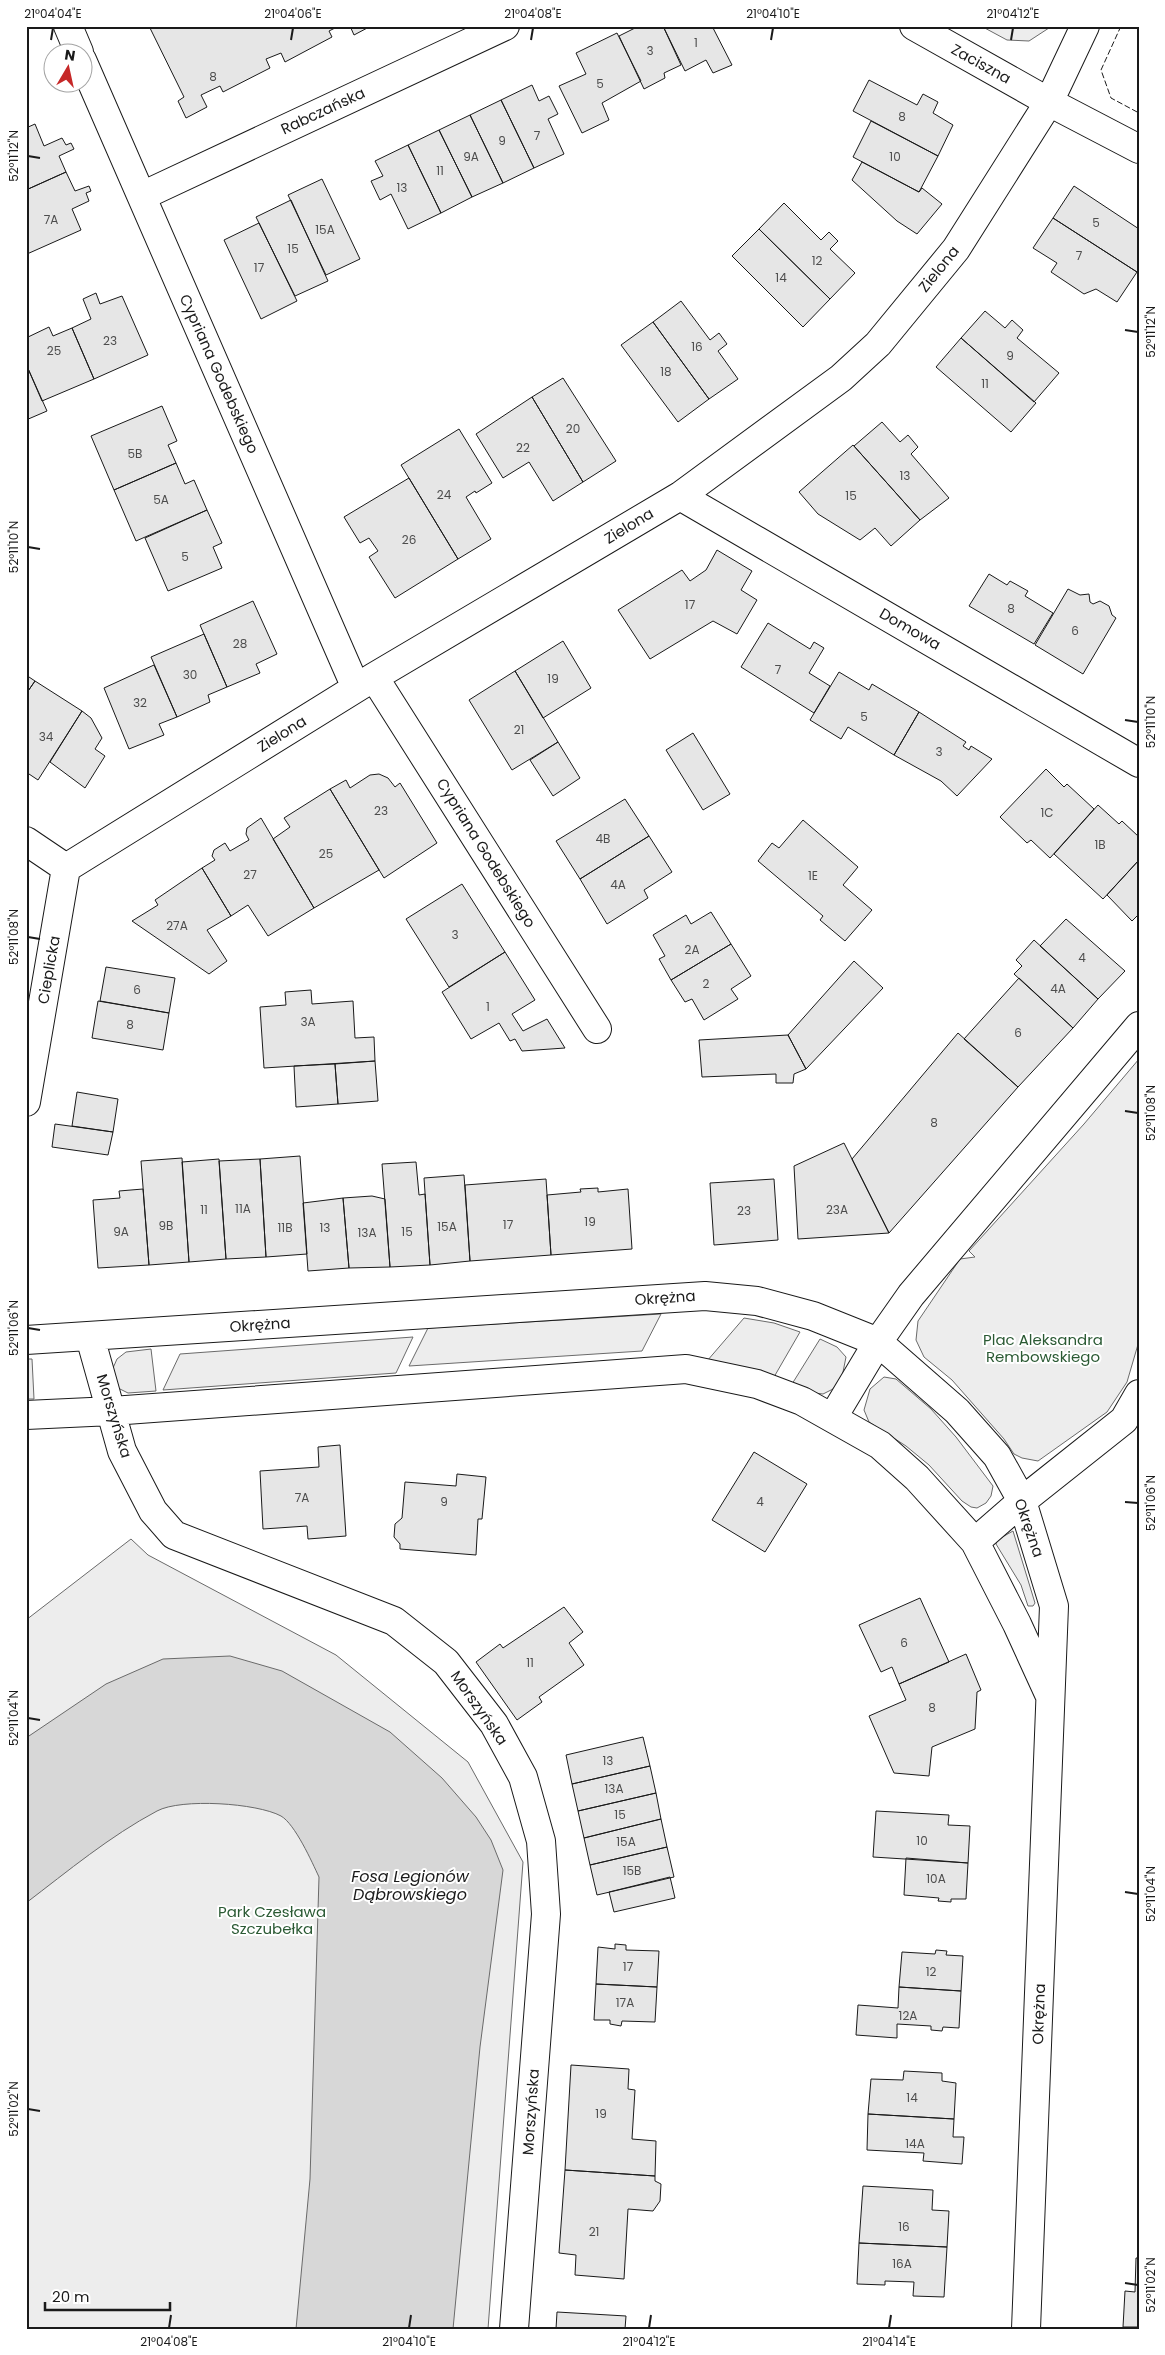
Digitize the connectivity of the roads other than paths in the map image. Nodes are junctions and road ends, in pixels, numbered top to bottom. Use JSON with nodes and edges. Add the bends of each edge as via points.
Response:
{"nodes":[{"id":1,"x":68,"y":26,"type":"edge"},
{"id":2,"x":505,"y":26,"type":"edge"},
{"id":3,"x":914,"y":26,"type":"edge"},
{"id":4,"x":1085,"y":26,"type":"edge"},
{"id":5,"x":75,"y":42,"type":"edge"},
{"id":6,"x":92,"y":83,"type":"edge"},
{"id":7,"x":1049,"y":102,"type":"junction"},
{"id":8,"x":1139,"y":150,"type":"edge"},
{"id":9,"x":142,"y":196,"type":"junction"},
{"id":10,"x":680,"y":496,"type":"junction"},
{"id":11,"x":365,"y":682,"type":"junction"},
{"id":12,"x":1139,"y":763,"type":"edge"},
{"id":13,"x":26,"y":842,"type":"edge"},
{"id":14,"x":66,"y":868,"type":"junction"},
{"id":15,"x":1139,"y":1026,"type":"edge"},
{"id":16,"x":597,"y":1029,"type":"dead end"},
{"id":17,"x":26,"y":1102,"type":"edge"},
{"id":18,"x":90,"y":1337,"type":"junction"},
{"id":19,"x":26,"y":1340,"type":"edge"},
{"id":20,"x":878,"y":1342,"type":"junction"},
{"id":21,"x":1139,"y":1394,"type":"edge"},
{"id":22,"x":112,"y":1411,"type":"junction"},
{"id":23,"x":26,"y":1415,"type":"edge"},
{"id":24,"x":833,"y":1416,"type":"junction"},
{"id":25,"x":1022,"y":1501,"type":"junction"},
{"id":26,"x":975,"y":1542,"type":"junction"},
{"id":27,"x":1051,"y":1698,"type":"junction"},
{"id":28,"x":514,"y":2329,"type":"edge"},
{"id":29,"x":1026,"y":2329,"type":"edge"}],
"edges":[{"from":1,"to":5,"type":"street"},
{"from":2,"to":9,"type":"street","name":"Rabczańska"},
{"from":3,"to":7,"type":"street","name":"Zaciszna"},
{"from":4,"to":7,"type":"street","name":"Zielona"},
{"from":6,"to":9,"type":"street","name":"Cypriana Godebskiego"},
{"from":7,"to":8,"type":"street"},
{"from":7,"to":10,"type":"street","name":"Zielona","via":[[956,249],[878,344],[840,378]]},
{"from":9,"to":11,"type":"street","name":"Cypriana Godebskiego"},
{"from":10,"to":11,"type":"street","name":"Zielona"},
{"from":10,"to":12,"type":"street","name":"Domowa"},
{"from":11,"to":14,"type":"street","name":"Zielona"},
{"from":11,"to":16,"type":"street","name":"Cypriana Godebskiego"},
{"from":13,"to":14,"type":"street"},
{"from":14,"to":17,"type":"street","name":"Cieplicka"},
{"from":15,"to":20,"type":"street","via":[[910,1295]]},
{"from":18,"to":19,"type":"street","name":"Okrężna"},
{"from":18,"to":20,"type":"street","name":"Okrężna","via":[[705,1296],[757,1301],[813,1316]]},
{"from":18,"to":22,"type":"street","name":"Morszyńska"},
{"from":20,"to":24,"type":"street"},
{"from":20,"to":25,"type":"street","name":"Okrężna","via":[[962,1417],[997,1456]]},
{"from":21,"to":25,"type":"street","via":[[1124,1420]]},
{"from":22,"to":23,"type":"street","name":"Okrężna"},
{"from":22,"to":24,"type":"street","name":"Okrężna","via":[[686,1369],[757,1384]]},
{"from":22,"to":28,"type":"street","name":"Morszyńska","via":[[122,1451],[153,1510],[174,1535],[394,1621],[446,1662],[494,1724],[523,1776],[541,1841],[546,1914]]},
{"from":24,"to":26,"type":"street","name":"Okrężna","via":[[880,1445],[916,1478]]},
{"from":25,"to":26,"type":"street"},
{"from":25,"to":27,"type":"street","name":"Okrężna","via":[[1054,1606]]},
{"from":26,"to":27,"type":"street","name":"Okrężna"},
{"from":27,"to":29,"type":"street","name":"Okrężna"}]}
